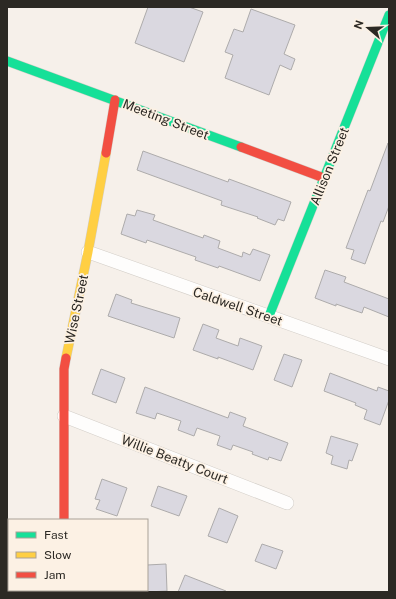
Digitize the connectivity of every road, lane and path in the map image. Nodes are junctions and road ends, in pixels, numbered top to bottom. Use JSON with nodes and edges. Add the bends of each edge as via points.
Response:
{"nodes":[{"id":1,"x":389,"y":16,"type":"edge"},
{"id":2,"x":7,"y":61,"type":"edge"},
{"id":3,"x":115,"y":100,"type":"junction"},
{"id":4,"x":324,"y":178,"type":"junction"},
{"id":5,"x":88,"y":252,"type":"junction"},
{"id":6,"x":269,"y":316,"type":"junction"},
{"id":7,"x":389,"y":360,"type":"edge"},
{"id":8,"x":64,"y":416,"type":"junction"},
{"id":9,"x":287,"y":503,"type":"dead end"},
{"id":10,"x":64,"y":519,"type":"edge"}],
"edges":[{"from":1,"to":4,"type":"street","name":"Allison Street"},
{"from":2,"to":3,"type":"street","name":"Meeting Street"},
{"from":3,"to":4,"type":"street","name":"Meeting Street"},
{"from":3,"to":5,"type":"street","name":"Wise Street"},
{"from":4,"to":6,"type":"street","name":"Allison Street"},
{"from":5,"to":6,"type":"street","name":"Caldwell Street"},
{"from":5,"to":8,"type":"street","name":"Wise Street","via":[[66,357]]},
{"from":6,"to":7,"type":"street","name":"Caldwell Street"},
{"from":8,"to":9,"type":"street","name":"Willie Beatty Court"},
{"from":8,"to":10,"type":"street","name":"Wise Street"}]}
